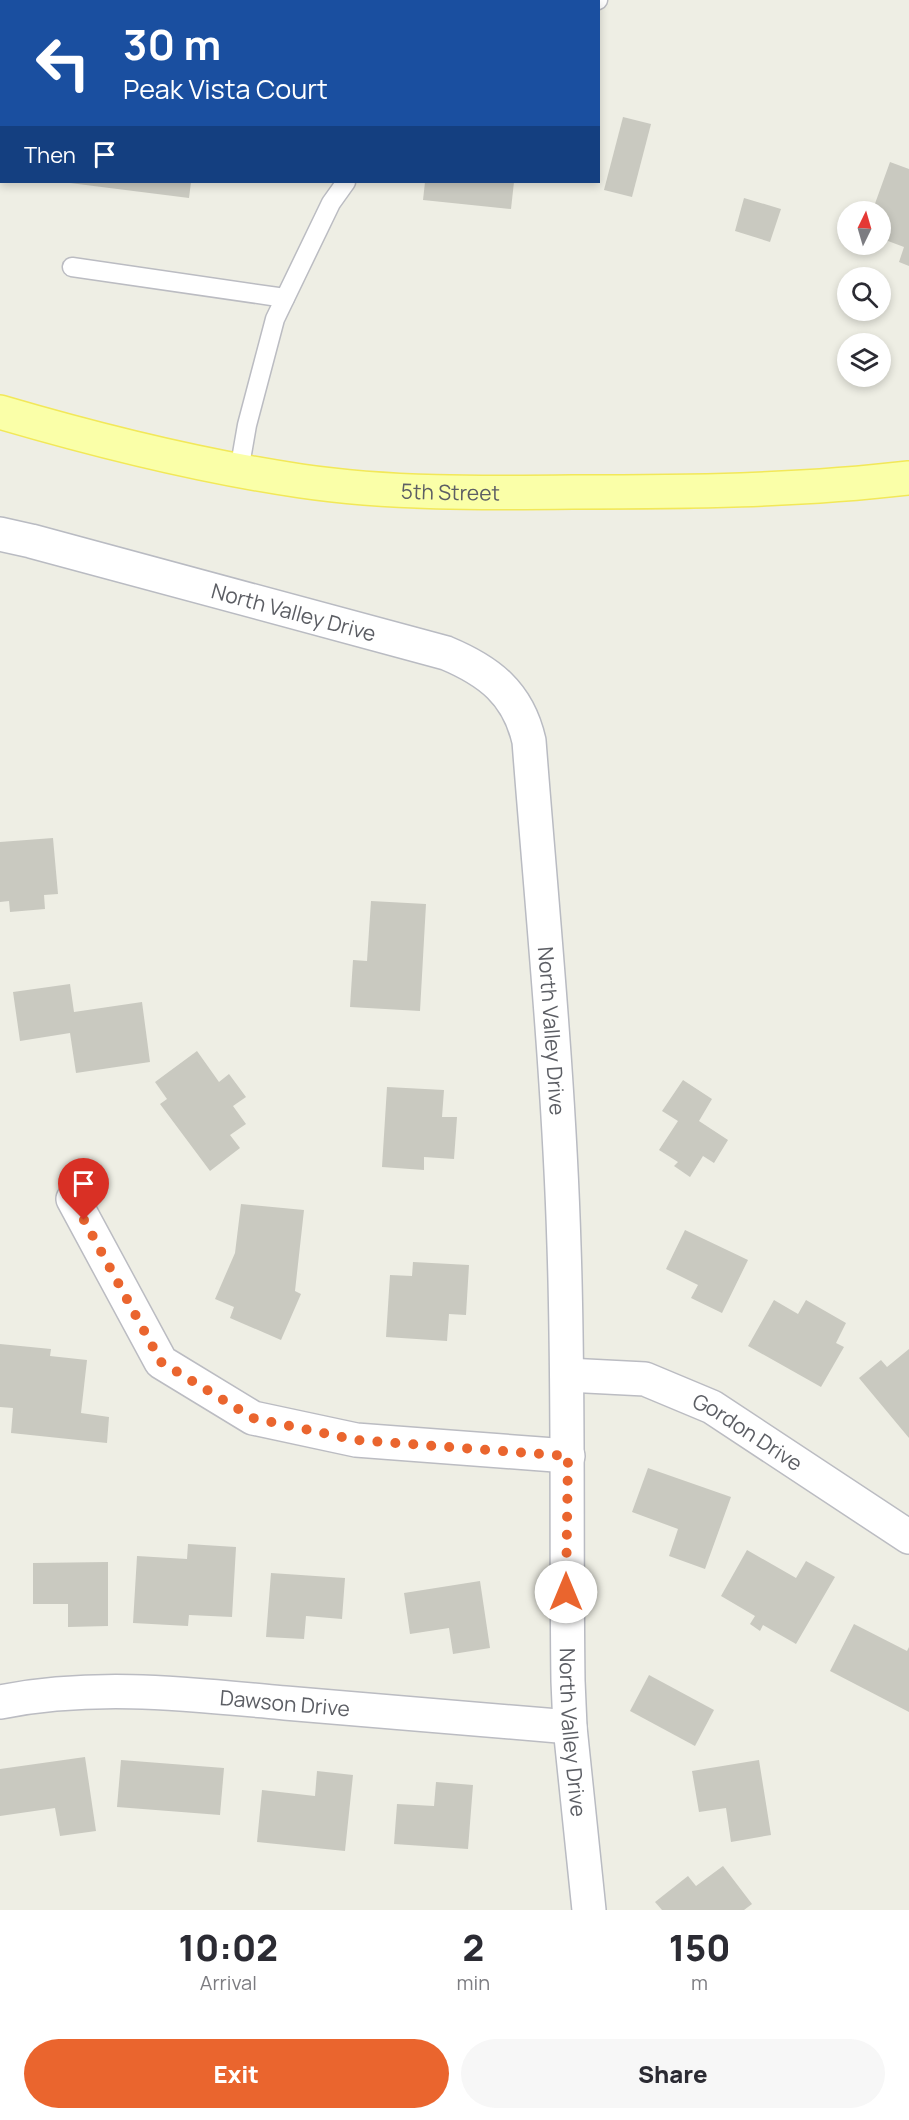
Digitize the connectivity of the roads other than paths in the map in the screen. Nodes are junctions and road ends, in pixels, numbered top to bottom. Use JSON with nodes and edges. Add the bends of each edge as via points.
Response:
{"nodes":[{"id":1,"x":345,"y":183,"type":"edge"},
{"id":2,"x":72,"y":267,"type":"dead end"},
{"id":3,"x":285,"y":298,"type":"junction"},
{"id":4,"x":0,"y":412,"type":"edge"},
{"id":5,"x":239,"y":471,"type":"junction"},
{"id":6,"x":909,"y":478,"type":"edge"},
{"id":7,"x":0,"y":534,"type":"edge"},
{"id":8,"x":73,"y":1199,"type":"dead end"},
{"id":9,"x":567,"y":1375,"type":"junction"},
{"id":10,"x":568,"y":1456,"type":"junction"},
{"id":11,"x":909,"y":1537,"type":"edge"},
{"id":12,"x":0,"y":1702,"type":"edge"},
{"id":13,"x":570,"y":1727,"type":"junction"},
{"id":14,"x":589,"y":1910,"type":"edge"}],
"edges":[{"from":1,"to":3,"type":"lane","via":[[331,203]]},
{"from":2,"to":3,"type":"lane"},
{"from":3,"to":5,"type":"lane","via":[[275,319]]},
{"from":4,"to":5,"type":"main road","name":"5th Street","via":[[157,454]]},
{"from":5,"to":6,"type":"main road","name":"5th Street","via":[[303,482],[404,490],[507,492],[776,489]]},
{"from":7,"to":9,"type":"street","name":"North Valley Drive","via":[[446,653],[488,675],[519,711],[529,741],[553,1068]]},
{"from":8,"to":10,"type":"street","via":[[161,1362],[253,1418],[356,1440]]},
{"from":9,"to":10,"type":"street","name":"North Valley Drive"},
{"from":9,"to":11,"type":"street","name":"Gordon Drive","via":[[645,1379],[712,1407]]},
{"from":10,"to":13,"type":"street","name":"North Valley Drive","via":[[566,1592]]},
{"from":12,"to":13,"type":"street","name":"Dawson Drive","via":[[78,1691],[158,1692]]},
{"from":13,"to":14,"type":"street","name":"North Valley Drive"}]}
